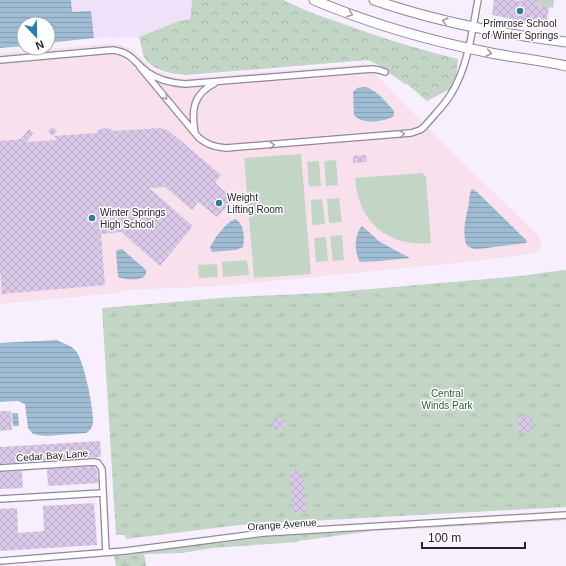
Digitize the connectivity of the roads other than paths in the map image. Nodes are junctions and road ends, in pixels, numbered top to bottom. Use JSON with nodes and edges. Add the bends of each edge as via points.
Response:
{"nodes":[{"id":1,"x":314,"y":0,"type":"edge"},
{"id":2,"x":374,"y":0,"type":"edge"},
{"id":3,"x":478,"y":0,"type":"edge"},
{"id":4,"x":472,"y":28,"type":"junction"},
{"id":5,"x":566,"y":42,"type":"edge"},
{"id":6,"x":468,"y":48,"type":"junction"},
{"id":7,"x":0,"y":60,"type":"edge"},
{"id":8,"x":140,"y":66,"type":"junction"},
{"id":9,"x":566,"y":66,"type":"edge"},
{"id":10,"x":385,"y":72,"type":"dead end"},
{"id":11,"x":217,"y":82,"type":"junction"},
{"id":12,"x":196,"y":134,"type":"junction"},
{"id":13,"x":0,"y":468,"type":"edge"},
{"id":14,"x":102,"y":493,"type":"junction"},
{"id":15,"x":0,"y":499,"type":"edge"},
{"id":16,"x":566,"y":515,"type":"edge"},
{"id":17,"x":106,"y":552,"type":"junction"},
{"id":18,"x":0,"y":561,"type":"edge"}],
"edges":[{"from":1,"to":6,"type":"main road","one_way":true,"via":[[385,26]]},
{"from":4,"to":2,"type":"main road","one_way":true},
{"from":3,"to":4,"type":"street"},
{"from":4,"to":5,"type":"main road"},
{"from":4,"to":6,"type":"street"},
{"from":6,"to":9,"type":"main road","one_way":true},
{"from":12,"to":6,"type":"street","one_way":true,"via":[[205,143],[226,148],[411,134],[424,127],[447,100],[461,74]]},
{"from":7,"to":8,"type":"street","via":[[113,50],[130,55]]},
{"from":8,"to":11,"type":"street","via":[[157,78],[172,83]]},
{"from":8,"to":12,"type":"street","one_way":true},
{"from":10,"to":11,"type":"street","via":[[372,69]]},
{"from":11,"to":12,"type":"street","via":[[200,93],[196,101],[193,111]]},
{"from":13,"to":14,"type":"street","name":"Cedar Bay Lane","via":[[95,462],[102,468]]},
{"from":14,"to":15,"type":"street"},
{"from":14,"to":17,"type":"street","name":"Cedar Bay Lane"},
{"from":16,"to":17,"type":"street","name":"Orange Avenue","via":[[264,533]]},
{"from":17,"to":18,"type":"street","name":"Orange Avenue"}]}
